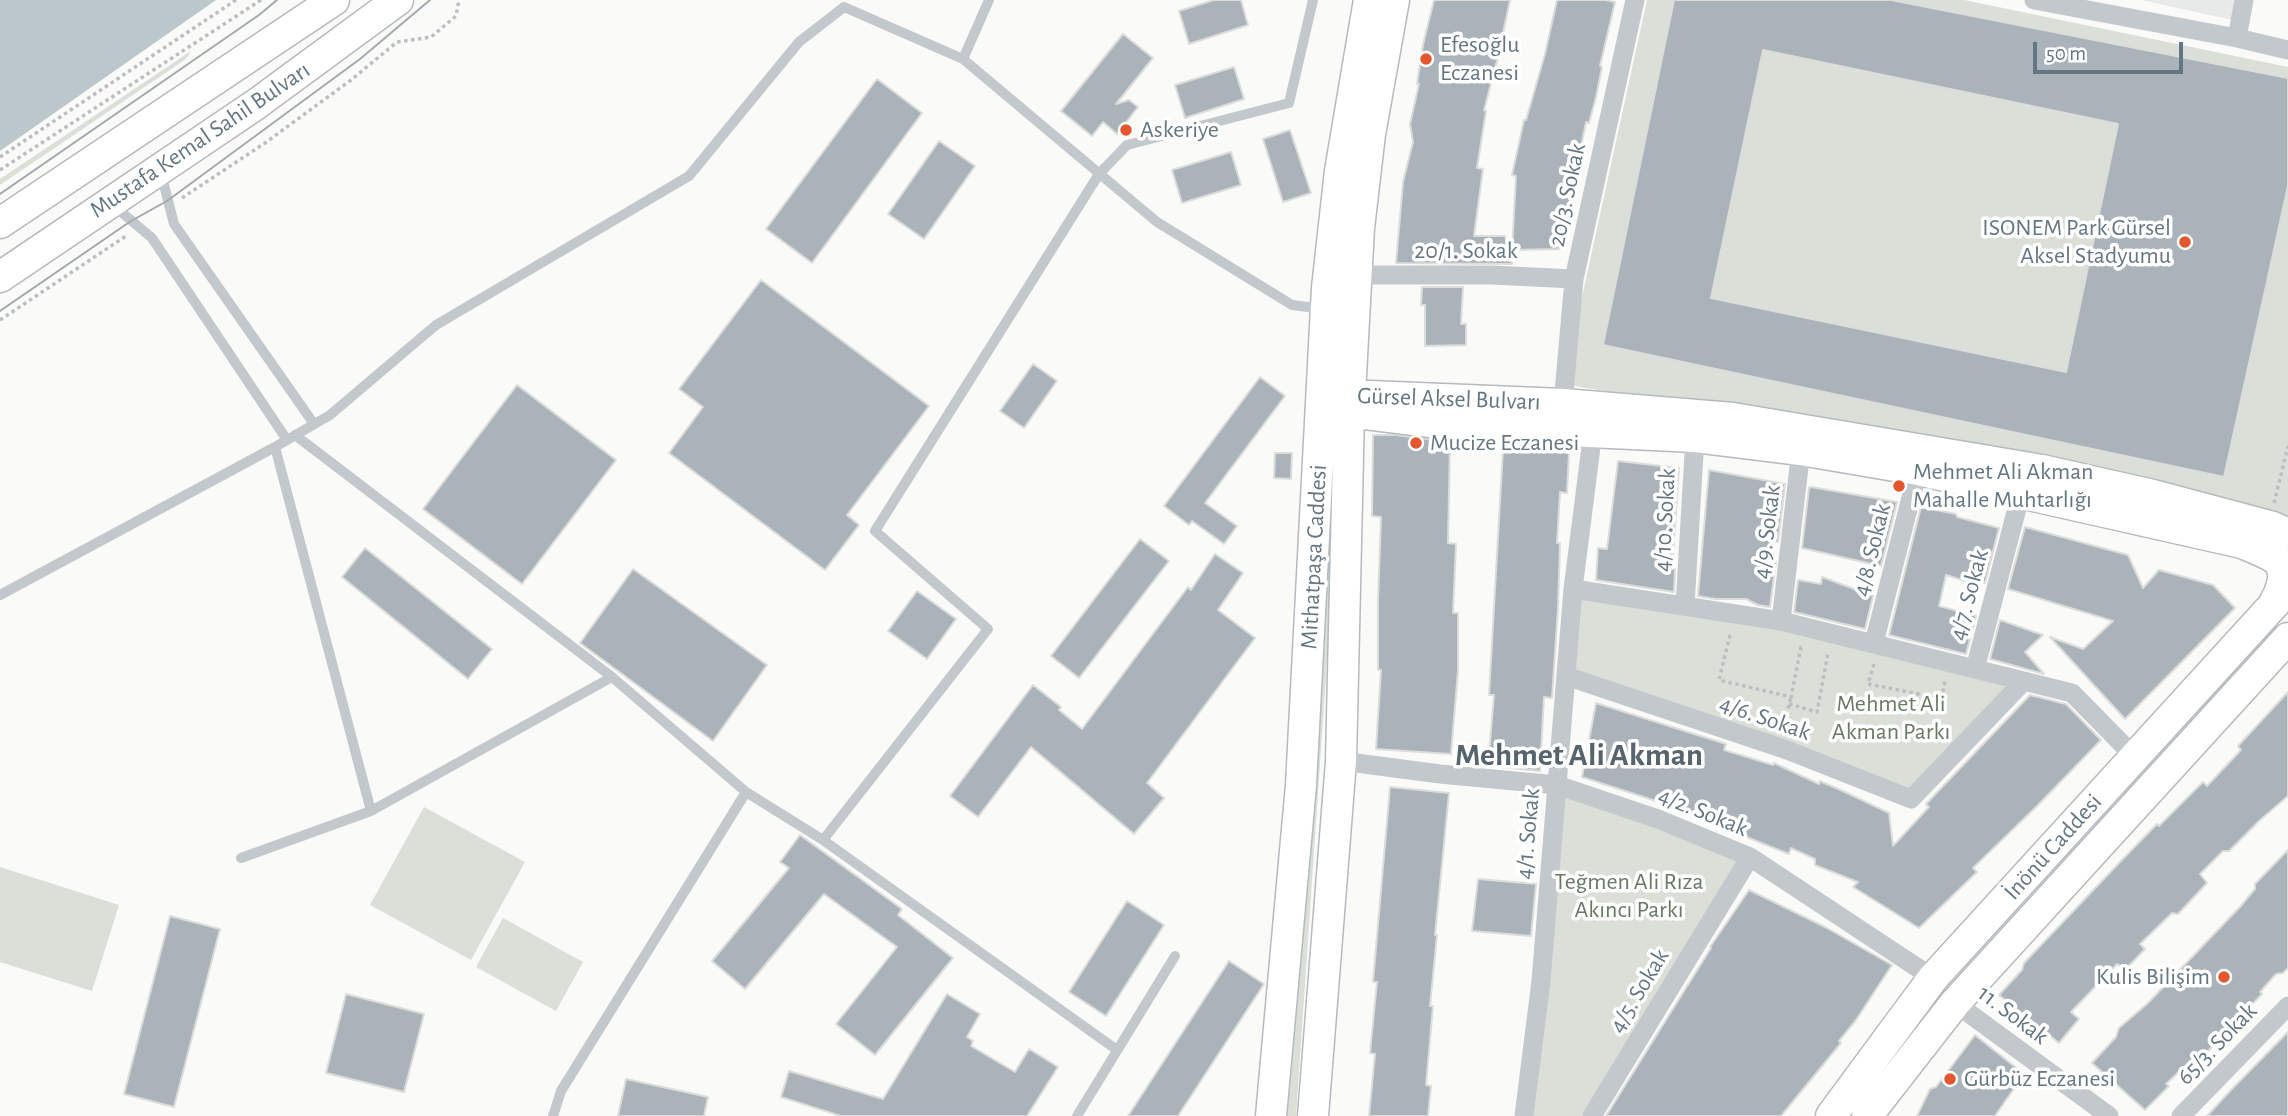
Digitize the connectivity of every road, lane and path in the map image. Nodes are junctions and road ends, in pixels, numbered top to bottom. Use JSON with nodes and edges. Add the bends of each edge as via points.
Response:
{"nodes":[{"id":1,"x":236,"y":0,"type":"edge"},
{"id":2,"x":261,"y":0,"type":"edge"},
{"id":3,"x":334,"y":0,"type":"edge"},
{"id":4,"x":398,"y":0,"type":"edge"},
{"id":5,"x":459,"y":0,"type":"edge"},
{"id":6,"x":989,"y":0,"type":"edge"},
{"id":7,"x":1313,"y":0,"type":"edge"},
{"id":8,"x":1369,"y":0,"type":"edge"},
{"id":9,"x":1394,"y":0,"type":"edge"},
{"id":10,"x":1634,"y":0,"type":"edge"},
{"id":11,"x":2034,"y":0,"type":"edge"},
{"id":12,"x":2245,"y":0,"type":"edge"},
{"id":13,"x":2237,"y":38,"type":"junction"},
{"id":14,"x":2288,"y":50,"type":"edge"},
{"id":15,"x":963,"y":58,"type":"junction"},
{"id":16,"x":0,"y":157,"type":"edge"},
{"id":17,"x":0,"y":170,"type":"edge"},
{"id":18,"x":161,"y":170,"type":"junction"},
{"id":19,"x":1099,"y":174,"type":"junction"},
{"id":20,"x":109,"y":202,"type":"junction"},
{"id":21,"x":169,"y":207,"type":"junction"},
{"id":22,"x":0,"y":223,"type":"edge"},
{"id":23,"x":139,"y":227,"type":"junction"},
{"id":24,"x":1356,"y":275,"type":"junction"},
{"id":25,"x":0,"y":277,"type":"edge"},
{"id":26,"x":1574,"y":279,"type":"junction"},
{"id":27,"x":1339,"y":316,"type":"junction"},
{"id":28,"x":0,"y":320,"type":"edge"},
{"id":29,"x":1341,"y":403,"type":"junction"},
{"id":30,"x":1563,"y":404,"type":"junction"},
{"id":31,"x":314,"y":424,"type":"junction"},
{"id":32,"x":1592,"y":431,"type":"junction"},
{"id":33,"x":1695,"y":436,"type":"junction"},
{"id":34,"x":291,"y":438,"type":"junction"},
{"id":35,"x":2288,"y":446,"type":"edge"},
{"id":36,"x":275,"y":447,"type":"junction"},
{"id":37,"x":1801,"y":450,"type":"junction"},
{"id":38,"x":1918,"y":470,"type":"junction"},
{"id":39,"x":2021,"y":493,"type":"junction"},
{"id":40,"x":2281,"y":547,"type":"edge"},
{"id":41,"x":1573,"y":589,"type":"junction"},
{"id":42,"x":0,"y":595,"type":"edge"},
{"id":43,"x":2281,"y":596,"type":"edge"},
{"id":44,"x":1685,"y":606,"type":"junction"},
{"id":45,"x":1781,"y":621,"type":"junction"},
{"id":46,"x":1730,"y":635,"type":"dead end"},
{"id":47,"x":2288,"y":638,"type":"edge"},
{"id":48,"x":1815,"y":650,"type":"dead end"},
{"id":49,"x":1828,"y":653,"type":"dead end"},
{"id":50,"x":1874,"y":653,"type":"junction"},
{"id":51,"x":1950,"y":662,"type":"junction"},
{"id":52,"x":1975,"y":669,"type":"junction"},
{"id":53,"x":1566,"y":676,"type":"junction"},
{"id":54,"x":612,"y":677,"type":"junction"},
{"id":55,"x":2024,"y":681,"type":"junction"},
{"id":56,"x":1789,"y":704,"type":"dead end"},
{"id":57,"x":2135,"y":757,"type":"junction"},
{"id":58,"x":1341,"y":761,"type":"junction"},
{"id":59,"x":1557,"y":785,"type":"junction"},
{"id":60,"x":746,"y":792,"type":"junction"},
{"id":61,"x":371,"y":811,"type":"junction"},
{"id":62,"x":824,"y":839,"type":"junction"},
{"id":63,"x":1750,"y":857,"type":"junction"},
{"id":64,"x":241,"y":858,"type":"dead end"},
{"id":65,"x":1175,"y":956,"type":"dead end"},
{"id":66,"x":1933,"y":978,"type":"junction"},
{"id":67,"x":1955,"y":1003,"type":"junction"},
{"id":68,"x":2287,"y":1008,"type":"edge"},
{"id":69,"x":1117,"y":1051,"type":"junction"},
{"id":70,"x":553,"y":1116,"type":"edge"},
{"id":71,"x":1077,"y":1116,"type":"edge"},
{"id":72,"x":1271,"y":1116,"type":"edge"},
{"id":73,"x":1314,"y":1116,"type":"edge"},
{"id":74,"x":1524,"y":1116,"type":"edge"},
{"id":75,"x":1592,"y":1116,"type":"edge"},
{"id":76,"x":1831,"y":1116,"type":"edge"},
{"id":77,"x":1867,"y":1116,"type":"edge"},
{"id":78,"x":2109,"y":1116,"type":"edge"},
{"id":79,"x":2182,"y":1116,"type":"edge"}],
"edges":[{"from":1,"to":16,"type":"path"},
{"from":2,"to":17,"type":"path"},
{"from":3,"to":22,"type":"main road","name":"Mustafa Kemal Sahil Bulvarı"},
{"from":4,"to":18,"type":"main road","name":"Mustafa Kemal Sahil Bulvarı"},
{"from":5,"to":21,"type":"path","via":[[456,16],[431,37],[397,42],[265,143]]},
{"from":6,"to":15,"type":"lane"},
{"from":7,"to":19,"type":"lane","via":[[1289,103],[1127,145]]},
{"from":8,"to":27,"type":"main road","name":"Mithatpaşa Caddesi","via":[[1340,171]]},
{"from":9,"to":24,"type":"main road","name":"Mithatpaşa Caddesi","via":[[1370,134]]},
{"from":10,"to":26,"type":"street","name":"20/3. Sokak"},
{"from":11,"to":13,"type":"street"},
{"from":12,"to":13,"type":"street"},
{"from":13,"to":14,"type":"street"},
{"from":15,"to":19,"type":"lane"},
{"from":15,"to":31,"type":"lane","via":[[844,7],[799,42],[689,176],[436,324]]},
{"from":18,"to":20,"type":"main road","name":"Mustafa Kemal Sahil Bulvarı"},
{"from":18,"to":21,"type":"lane"},
{"from":19,"to":27,"type":"lane","via":[[1157,222],[1292,305]]},
{"from":19,"to":62,"type":"lane","via":[[874,531],[988,629]]},
{"from":20,"to":23,"type":"lane"},
{"from":20,"to":25,"type":"main road","name":"Mustafa Kemal Sahil Bulvarı"},
{"from":21,"to":31,"type":"lane","via":[[174,224]]},
{"from":23,"to":28,"type":"path"},
{"from":23,"to":34,"type":"lane","via":[[152,238]]},
{"from":24,"to":26,"type":"street","name":"20/1. Sokak"},
{"from":24,"to":27,"type":"main road","name":"Mithatpaşa Caddesi"},
{"from":26,"to":30,"type":"street","name":"20/3. Sokak"},
{"from":27,"to":29,"type":"main road","name":"Mithatpaşa Caddesi"},
{"from":29,"to":30,"type":"main road","name":"Gürsel Aksel Bulvarı"},
{"from":29,"to":32,"type":"main road","name":"Gürsel Aksel Bulvarı","via":[[1463,426]]},
{"from":29,"to":58,"type":"main road","name":"Mithatpaşa Caddesi"},
{"from":29,"to":72,"type":"main road","name":"Mithatpaşa Caddesi"},
{"from":30,"to":32,"type":"main road"},
{"from":30,"to":40,"type":"main road","name":"Gürsel Aksel Bulvarı","via":[[1734,418],[2042,470],[2153,495]]},
{"from":31,"to":34,"type":"lane"},
{"from":32,"to":33,"type":"main road","name":"Gürsel Aksel Bulvarı"},
{"from":32,"to":41,"type":"street","name":"4/1. Sokak"},
{"from":33,"to":37,"type":"main road","name":"Gürsel Aksel Bulvarı"},
{"from":33,"to":44,"type":"street","name":"4/10. Sokak"},
{"from":34,"to":36,"type":"lane"},
{"from":34,"to":54,"type":"lane"},
{"from":35,"to":40,"type":"path"},
{"from":36,"to":42,"type":"lane"},
{"from":36,"to":61,"type":"lane"},
{"from":37,"to":38,"type":"main road","name":"Gürsel Aksel Bulvarı"},
{"from":37,"to":45,"type":"street","name":"4/9. Sokak"},
{"from":38,"to":39,"type":"main road","name":"Gürsel Aksel Bulvarı"},
{"from":38,"to":50,"type":"street","name":"4/8. Sokak"},
{"from":39,"to":40,"type":"main road","name":"Gürsel Aksel Bulvarı","via":[[2242,543]]},
{"from":39,"to":52,"type":"street","name":"4/7. Sokak"},
{"from":40,"to":43,"type":"main road"},
{"from":41,"to":44,"type":"street"},
{"from":41,"to":53,"type":"street","name":"4/1. Sokak"},
{"from":43,"to":57,"type":"main road","name":"İnönü Caddesi"},
{"from":44,"to":45,"type":"street"},
{"from":45,"to":50,"type":"street"},
{"from":46,"to":48,"type":"path","via":[[1719,680],[1791,697],[1801,647]]},
{"from":47,"to":67,"type":"main road","name":"İnönü Caddesi"},
{"from":49,"to":56,"type":"path","via":[[1817,712]]},
{"from":50,"to":51,"type":"street"},
{"from":50,"to":51,"type":"path","via":[[1868,684],[1934,697],[1943,691]]},
{"from":51,"to":52,"type":"street"},
{"from":52,"to":55,"type":"street"},
{"from":53,"to":55,"type":"street","name":"4/6. Sokak","via":[[1787,750],[1911,799]]},
{"from":53,"to":59,"type":"street","name":"4/1. Sokak"},
{"from":54,"to":60,"type":"lane"},
{"from":54,"to":61,"type":"lane"},
{"from":55,"to":57,"type":"street","via":[[2072,693]]},
{"from":57,"to":66,"type":"main road","name":"İnönü Caddesi"},
{"from":58,"to":59,"type":"street","name":"4/2. Sokak"},
{"from":58,"to":73,"type":"main road","name":"Mithatpaşa Caddesi"},
{"from":59,"to":63,"type":"street","name":"4/2. Sokak"},
{"from":59,"to":74,"type":"street","name":"4/1. Sokak","via":[[1541,981]]},
{"from":60,"to":62,"type":"lane"},
{"from":60,"to":70,"type":"lane","via":[[561,1091]]},
{"from":61,"to":64,"type":"lane"},
{"from":62,"to":69,"type":"lane"},
{"from":63,"to":66,"type":"street","name":"4/2. Sokak"},
{"from":63,"to":75,"type":"street","name":"4/5. Sokak"},
{"from":65,"to":69,"type":"lane"},
{"from":66,"to":76,"type":"main road","name":"İnönü Caddesi"},
{"from":67,"to":77,"type":"main road","name":"İnönü Caddesi"},
{"from":67,"to":78,"type":"street","name":"11. Sokak"},
{"from":68,"to":79,"type":"street","name":"65/3. Sokak"},
{"from":69,"to":71,"type":"lane"}]}
